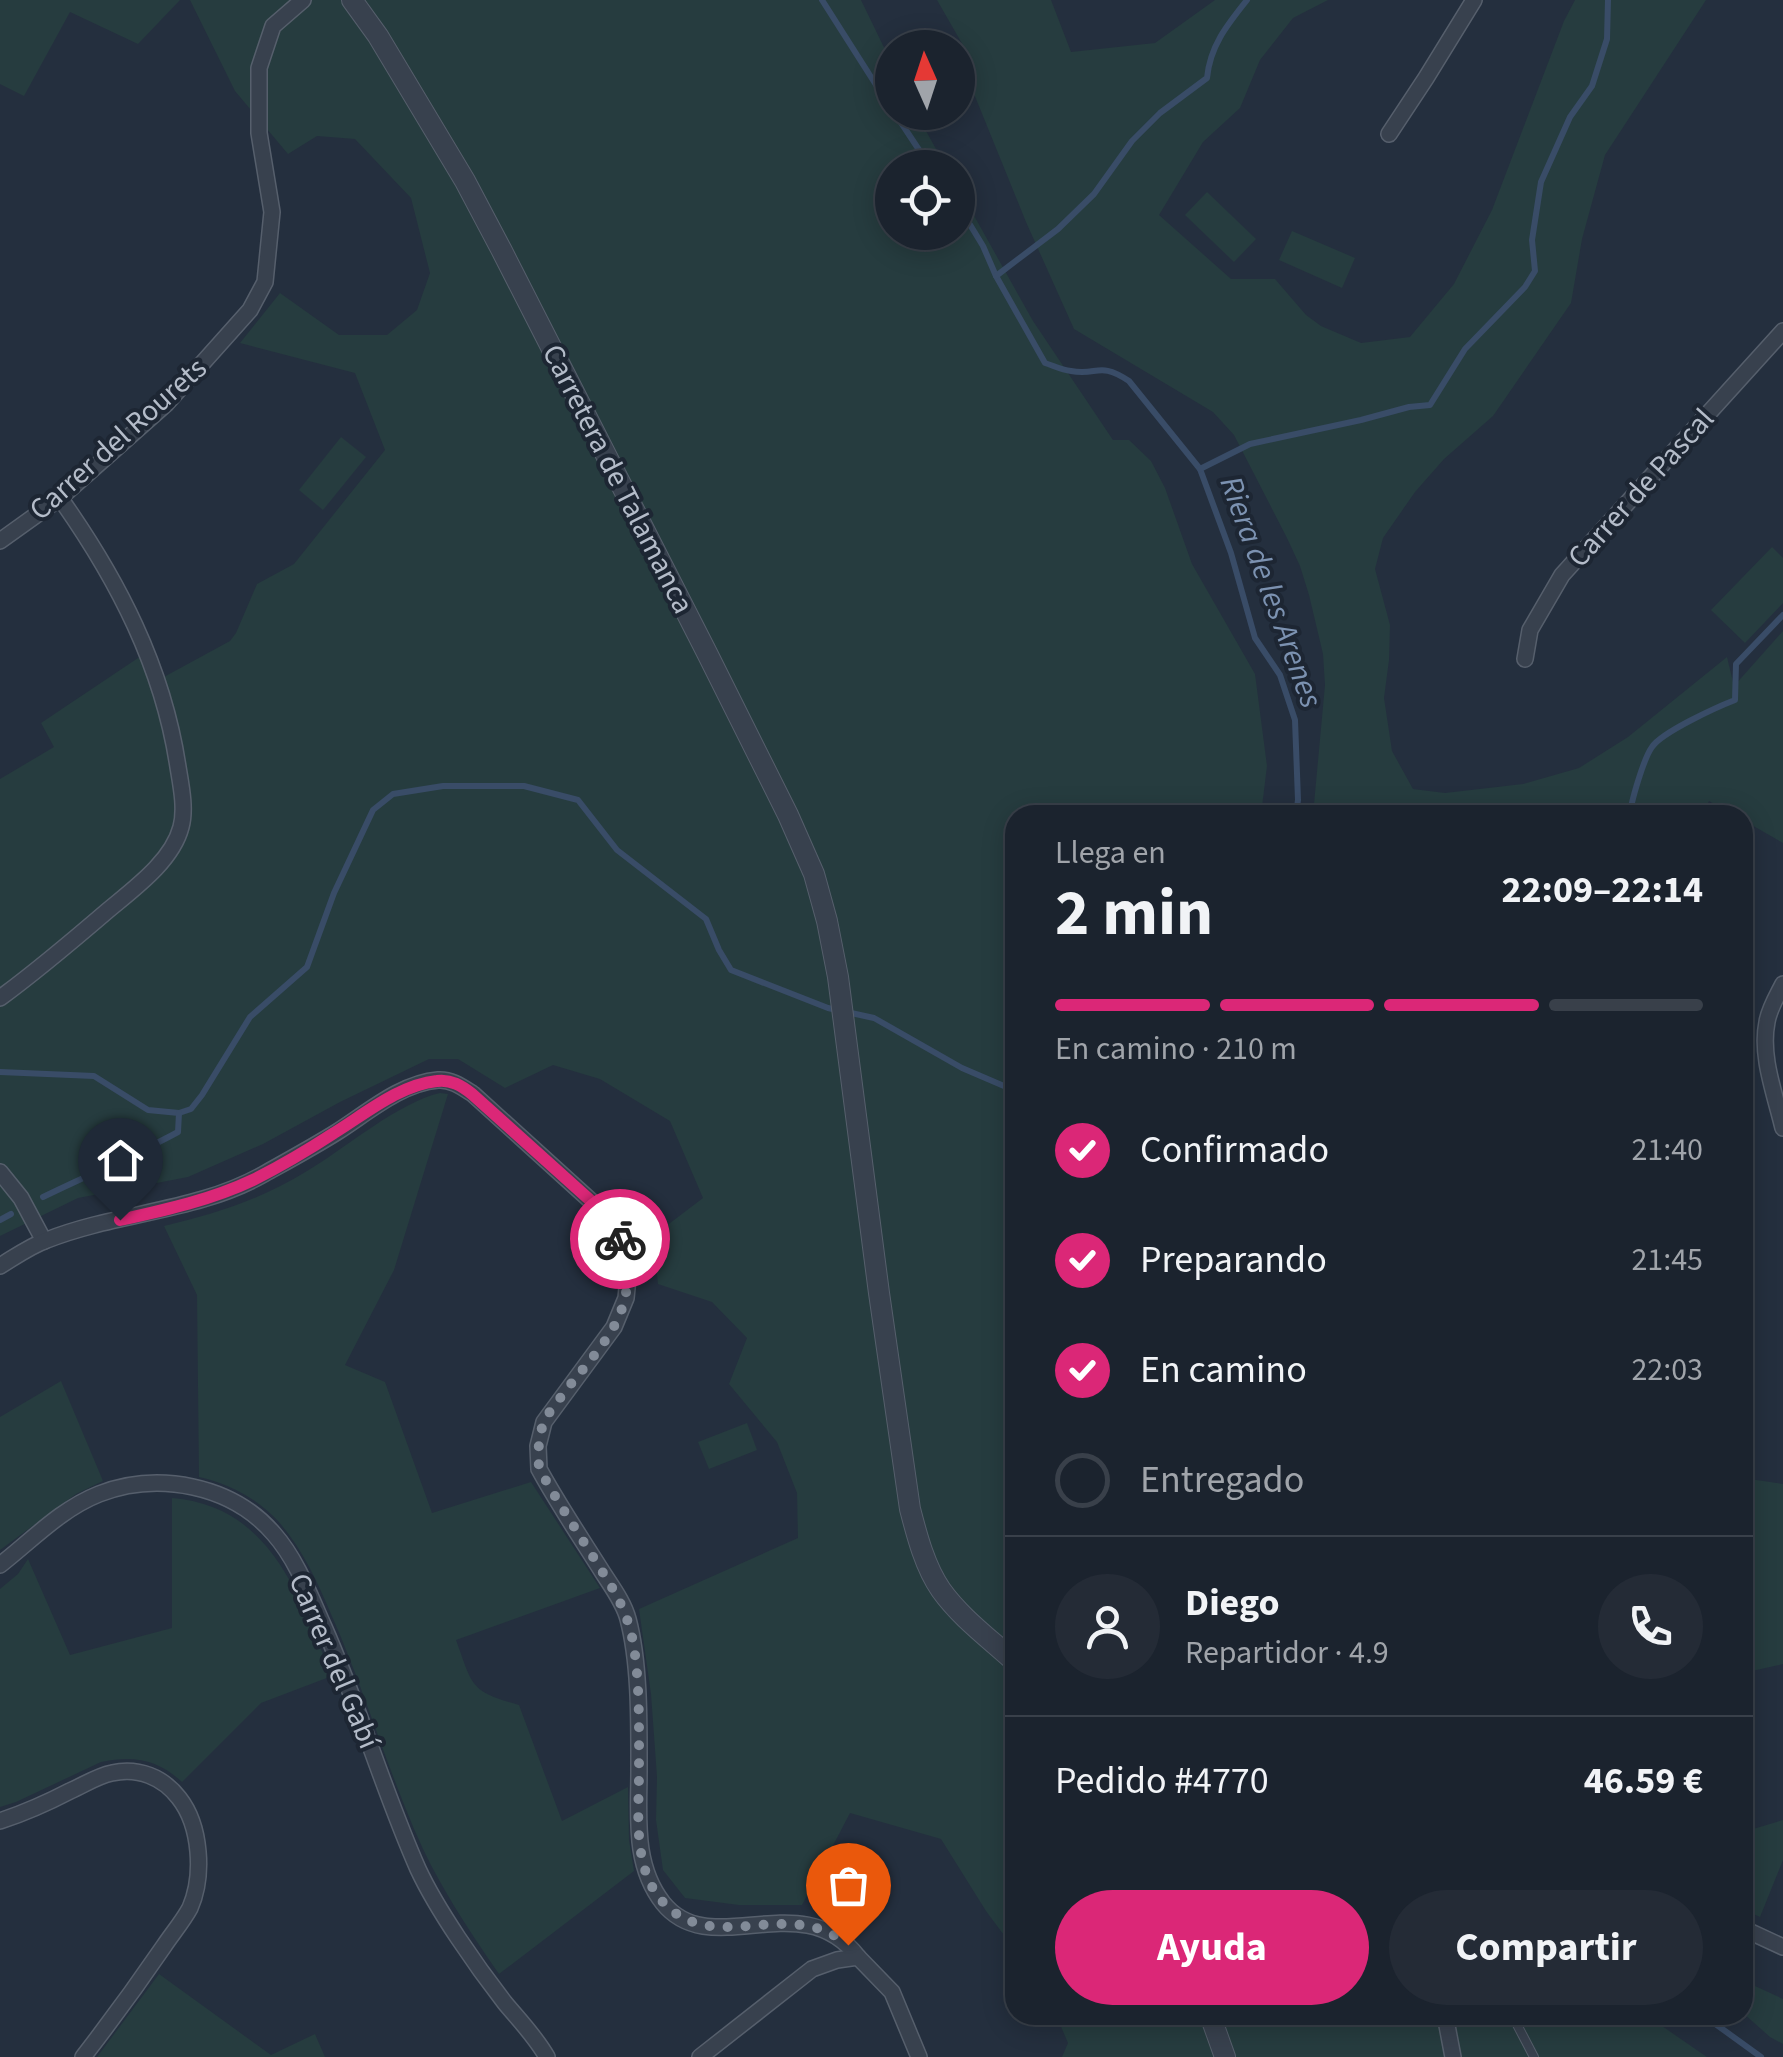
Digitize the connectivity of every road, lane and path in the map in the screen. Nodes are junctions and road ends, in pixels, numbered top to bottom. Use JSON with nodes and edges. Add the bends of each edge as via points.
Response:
{"nodes":[{"id":1,"x":303,"y":0,"type":"edge"},
{"id":2,"x":352,"y":0,"type":"edge"},
{"id":3,"x":1474,"y":0,"type":"edge"},
{"id":4,"x":1388,"y":134,"type":"dead end"},
{"id":5,"x":1783,"y":331,"type":"edge"},
{"id":6,"x":60,"y":498,"type":"junction"},
{"id":7,"x":0,"y":540,"type":"edge"},
{"id":8,"x":1524,"y":660,"type":"dead end"},
{"id":9,"x":1783,"y":984,"type":"edge"},
{"id":10,"x":0,"y":998,"type":"edge"},
{"id":11,"x":1775,"y":1020,"type":"edge"},
{"id":12,"x":1783,"y":1128,"type":"edge"},
{"id":13,"x":0,"y":1172,"type":"edge"},
{"id":14,"x":44,"y":1241,"type":"junction"},
{"id":15,"x":0,"y":1266,"type":"edge"},
{"id":16,"x":0,"y":1565,"type":"edge"},
{"id":17,"x":1005,"y":1652,"type":"edge"},
{"id":18,"x":0,"y":1822,"type":"edge"},
{"id":19,"x":1753,"y":1933,"type":"edge"},
{"id":20,"x":1783,"y":1947,"type":"edge"},
{"id":21,"x":858,"y":1957,"type":"junction"},
{"id":22,"x":1214,"y":2025,"type":"edge"},
{"id":23,"x":1446,"y":2025,"type":"edge"},
{"id":24,"x":1517,"y":2025,"type":"edge"},
{"id":25,"x":83,"y":2057,"type":"edge"},
{"id":26,"x":547,"y":2057,"type":"edge"},
{"id":27,"x":700,"y":2057,"type":"edge"},
{"id":28,"x":919,"y":2057,"type":"edge"},
{"id":29,"x":1225,"y":2057,"type":"edge"},
{"id":30,"x":1453,"y":2057,"type":"edge"},
{"id":31,"x":1534,"y":2057,"type":"edge"}],
"edges":[{"from":1,"to":6,"type":"street","name":"Carrer del Rourets","via":[[273,26],[259,68],[259,134],[272,212],[265,282],[250,310],[166,404]]},
{"from":2,"to":17,"type":"street","name":"Carretera de Talamanca","via":[[465,181],[788,815],[821,896],[918,1542],[939,1587]]},
{"from":3,"to":4,"type":"street"},
{"from":5,"to":8,"type":"street","name":"Carrer de Pascal","via":[[1562,574],[1530,630]]},
{"from":6,"to":7,"type":"street","name":"Carrer del Rourets"},
{"from":6,"to":10,"type":"street","via":[[109,572],[156,675],[175,746],[181,827],[149,875]]},
{"from":9,"to":11,"type":"street"},
{"from":11,"to":12,"type":"street","via":[[1766,1056]]},
{"from":13,"to":14,"type":"street"},
{"from":14,"to":15,"type":"street"},
{"from":14,"to":21,"type":"street","via":[[217,1195],[413,1087],[440,1080],[472,1094],[591,1201],[626,1256],[626,1298],[614,1326],[544,1422],[538,1446],[539,1468],[627,1614],[634,1645],[638,1828],[650,1880],[664,1904],[699,1926],[806,1924],[833,1932]]},
{"from":16,"to":26,"type":"street","name":"Carrer del Gabí","via":[[74,1508],[136,1485],[201,1488],[227,1498],[273,1532],[331,1644],[420,1872]]},
{"from":18,"to":25,"type":"street","via":[[124,1772],[170,1786],[192,1820],[198,1864],[190,1908]]},
{"from":19,"to":20,"type":"street"},
{"from":21,"to":27,"type":"street","via":[[812,1969]]},
{"from":21,"to":28,"type":"street","via":[[892,1992]]},
{"from":22,"to":29,"type":"street"},
{"from":23,"to":30,"type":"street"},
{"from":24,"to":31,"type":"lane"}]}
